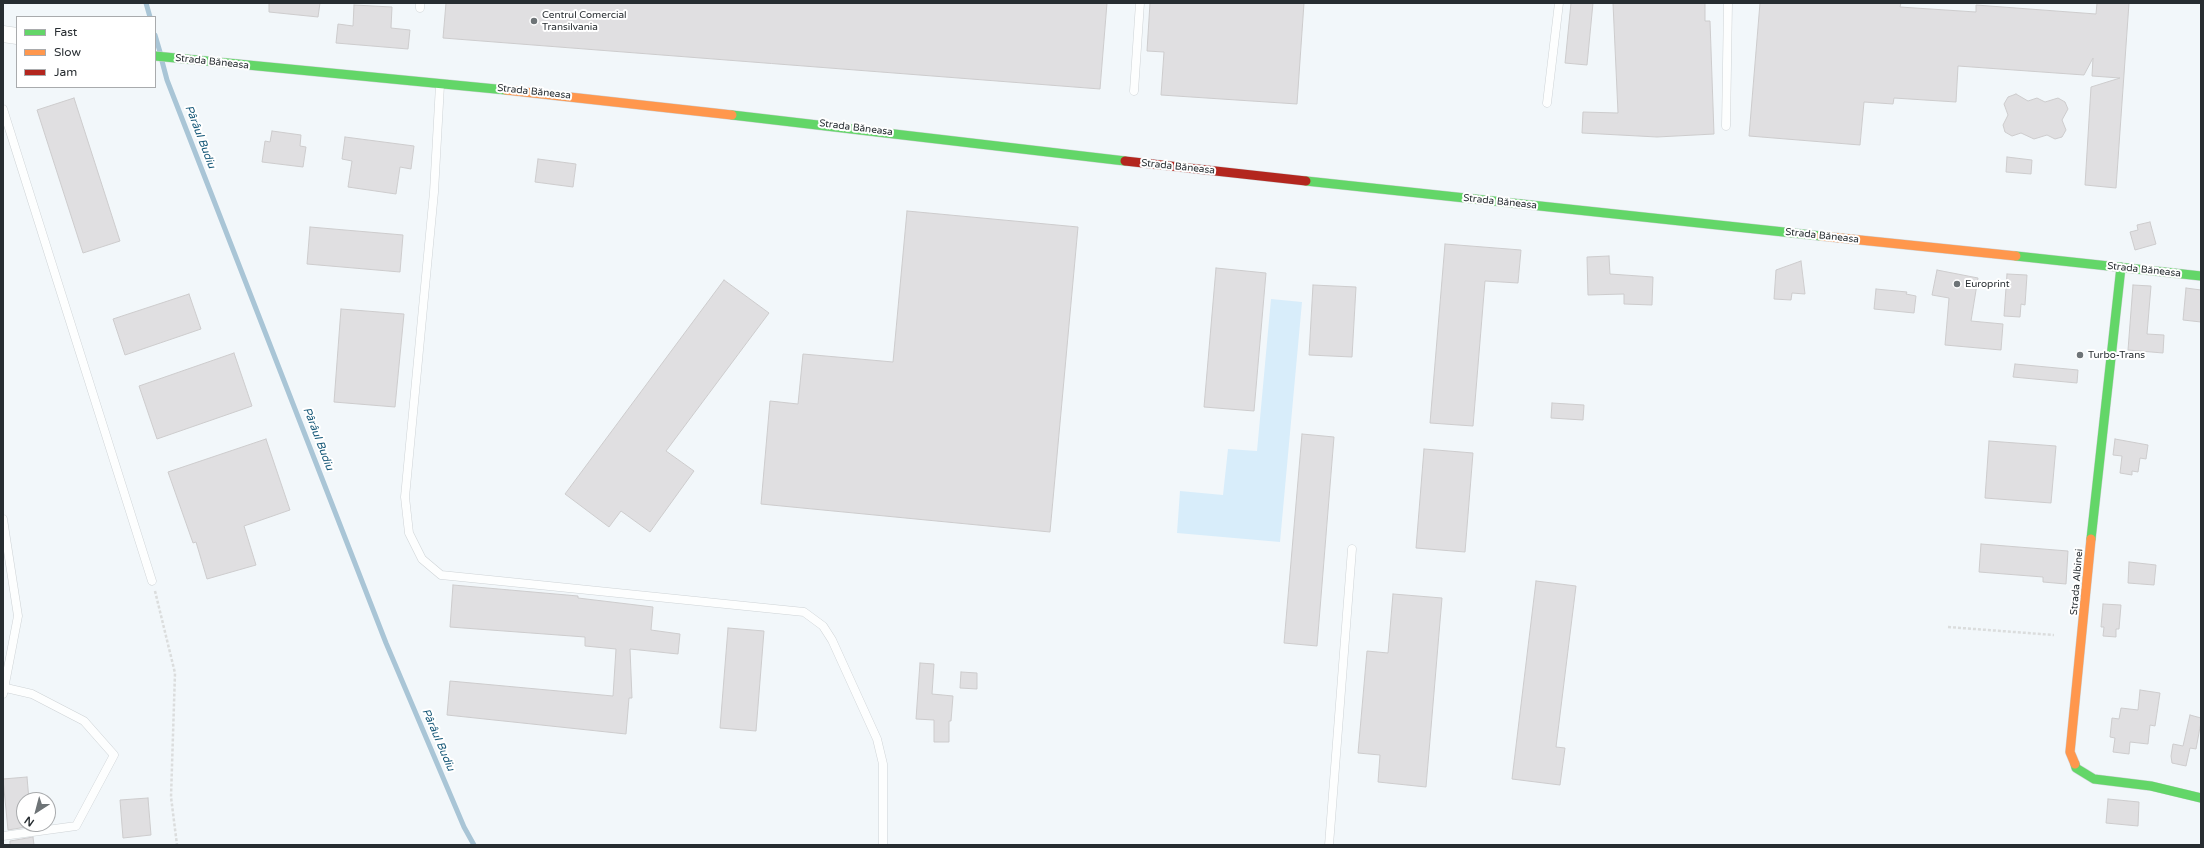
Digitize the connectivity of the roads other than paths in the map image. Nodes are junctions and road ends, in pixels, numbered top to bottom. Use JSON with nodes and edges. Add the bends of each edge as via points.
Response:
{"nodes":[{"id":1,"x":1140,"y":3,"type":"edge"},
{"id":2,"x":1559,"y":3,"type":"edge"},
{"id":3,"x":1728,"y":3,"type":"edge"},
{"id":4,"x":3,"y":34,"type":"edge"},
{"id":5,"x":16,"y":36,"type":"edge"},
{"id":6,"x":156,"y":56,"type":"edge"},
{"id":7,"x":440,"y":83,"type":"junction"},
{"id":8,"x":1134,"y":91,"type":"dead end"},
{"id":9,"x":1547,"y":103,"type":"dead end"},
{"id":10,"x":3,"y":109,"type":"edge"},
{"id":11,"x":1726,"y":126,"type":"dead end"},
{"id":12,"x":2121,"y":267,"type":"junction"},
{"id":13,"x":2201,"y":276,"type":"edge"},
{"id":14,"x":3,"y":519,"type":"edge"},
{"id":15,"x":1352,"y":549,"type":"dead end"},
{"id":16,"x":152,"y":581,"type":"road end"},
{"id":17,"x":4,"y":690,"type":"edge"},
{"id":18,"x":2201,"y":798,"type":"edge"},
{"id":19,"x":3,"y":836,"type":"edge"},
{"id":20,"x":883,"y":845,"type":"edge"},
{"id":21,"x":1329,"y":845,"type":"edge"}],
"edges":[{"from":1,"to":8,"type":"lane"},
{"from":2,"to":9,"type":"lane"},
{"from":3,"to":11,"type":"lane"},
{"from":4,"to":5,"type":"street"},
{"from":6,"to":7,"type":"street","name":"Strada Băneasa"},
{"from":7,"to":12,"type":"street","name":"Strada Băneasa","via":[[785,120],[1239,174]]},
{"from":7,"to":20,"type":"lane","via":[[434,192],[405,497],[409,533],[422,559],[441,575],[804,612],[823,626],[832,640],[877,738],[883,764]]},
{"from":10,"to":16,"type":"lane"},
{"from":12,"to":13,"type":"street","name":"Strada Băneasa"},
{"from":12,"to":18,"type":"street","name":"Strada Albinei","via":[[2070,752],[2076,768],[2094,779],[2151,786]]},
{"from":14,"to":17,"type":"lane","via":[[18,616]]},
{"from":15,"to":21,"type":"lane"},
{"from":17,"to":19,"type":"lane","via":[[32,694],[84,721],[114,755],[76,826]]}]}
